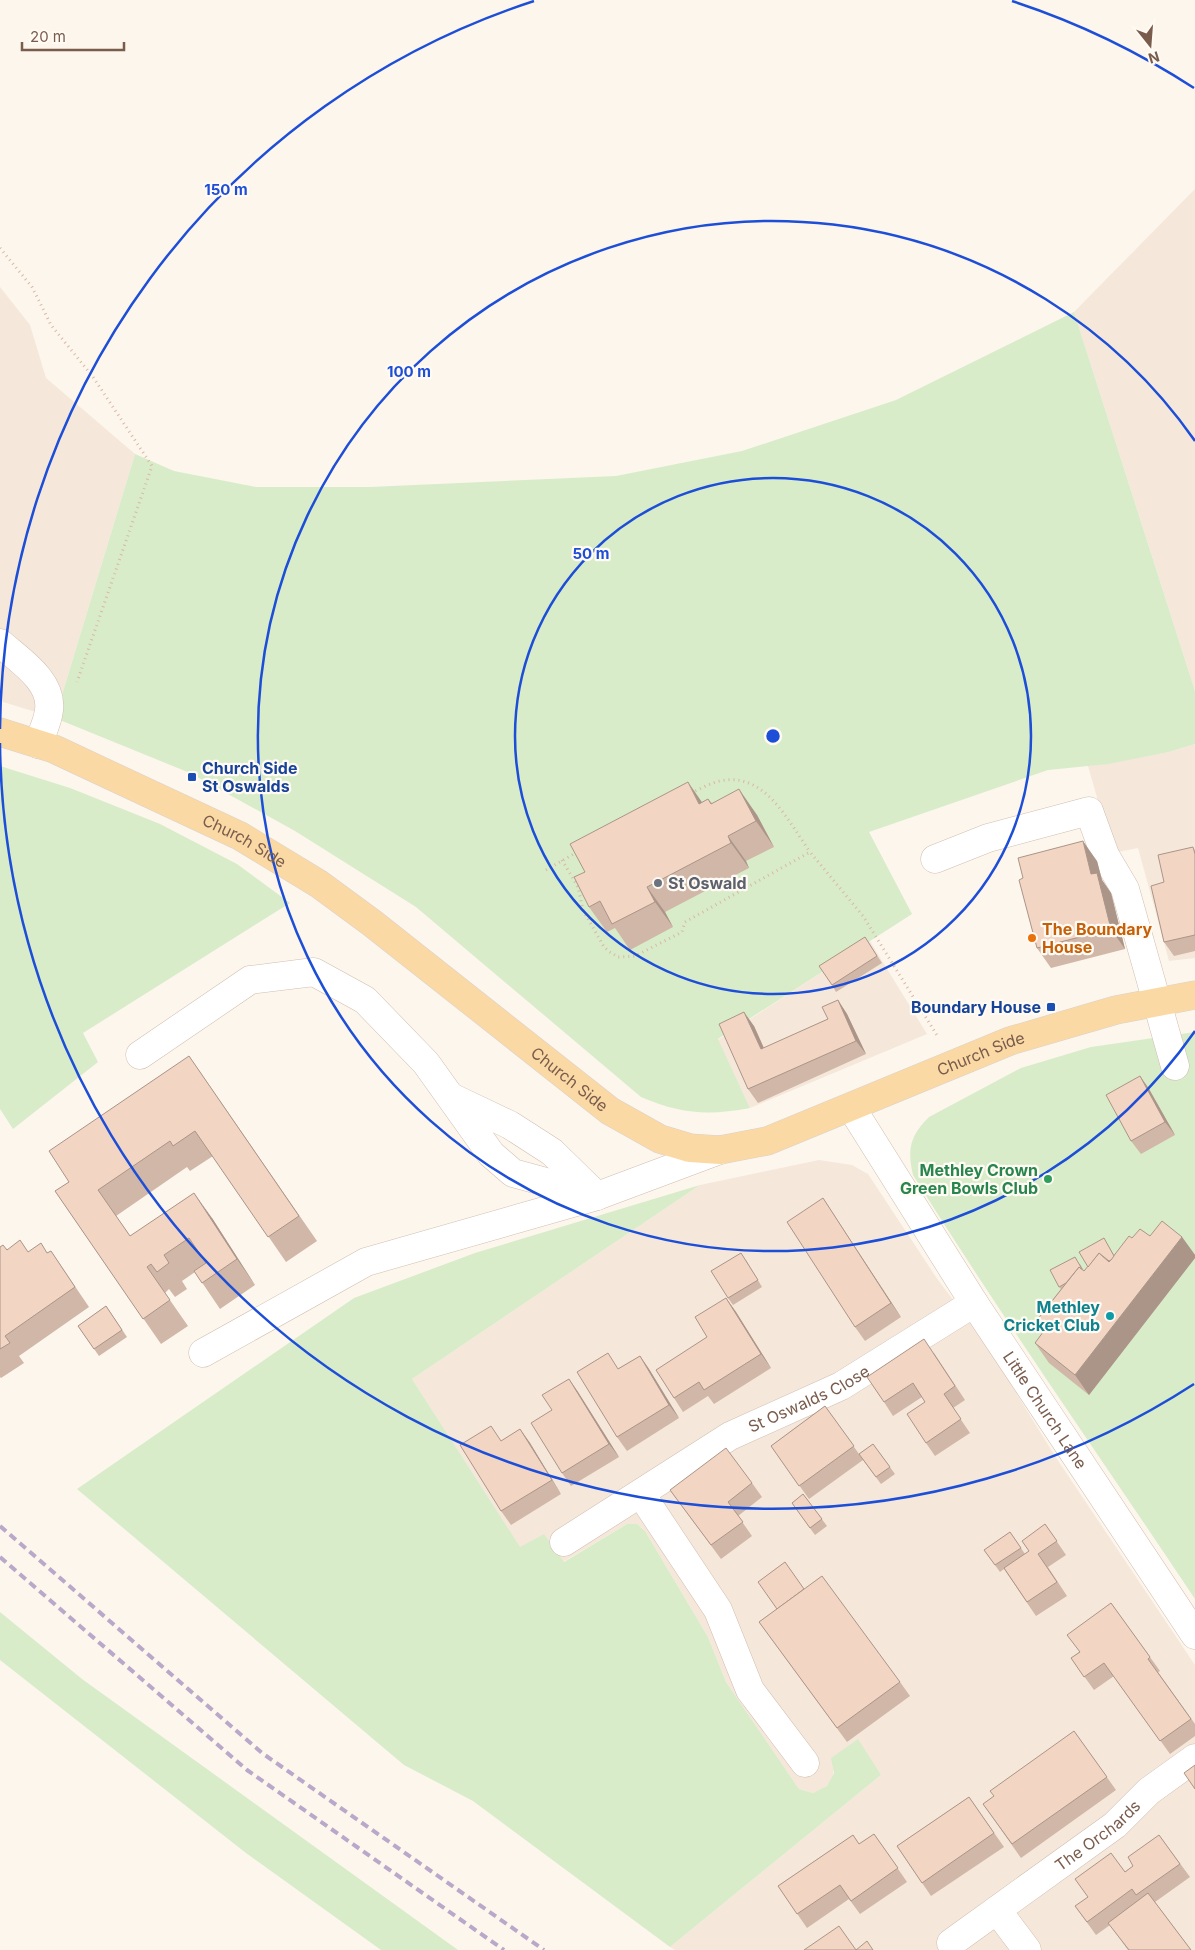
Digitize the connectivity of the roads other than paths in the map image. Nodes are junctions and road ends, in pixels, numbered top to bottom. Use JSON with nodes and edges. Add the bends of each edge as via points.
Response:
{"nodes":[{"id":1,"x":0,"y":643,"type":"edge"},
{"id":2,"x":0,"y":732,"type":"edge"},
{"id":3,"x":38,"y":744,"type":"junction"},
{"id":4,"x":935,"y":858,"type":"dead end"},
{"id":5,"x":1195,"y":995,"type":"edge"},
{"id":6,"x":1156,"y":1001,"type":"junction"},
{"id":7,"x":140,"y":1056,"type":"dead end"},
{"id":8,"x":1175,"y":1066,"type":"dead end"},
{"id":9,"x":449,"y":1096,"type":"junction"},
{"id":10,"x":852,"y":1107,"type":"junction"},
{"id":11,"x":720,"y":1150,"type":"junction"},
{"id":12,"x":597,"y":1196,"type":"junction"},
{"id":13,"x":974,"y":1303,"type":"junction"},
{"id":14,"x":203,"y":1353,"type":"dead end"},
{"id":15,"x":642,"y":1494,"type":"junction"},
{"id":16,"x":564,"y":1542,"type":"dead end"},
{"id":17,"x":1195,"y":1636,"type":"edge"},
{"id":18,"x":1195,"y":1758,"type":"edge"},
{"id":19,"x":805,"y":1763,"type":"dead end"},
{"id":20,"x":997,"y":1910,"type":"junction"},
{"id":21,"x":951,"y":1943,"type":"dead end"},
{"id":22,"x":1027,"y":1950,"type":"edge"}],
"edges":[{"from":1,"to":3,"type":"street","via":[[44,687],[49,710]]},
{"from":2,"to":3,"type":"main road","name":"Church Side"},
{"from":3,"to":11,"type":"main road","name":"Church Side","via":[[240,836],[319,884],[372,923],[610,1111],[660,1139],[690,1148]]},
{"from":4,"to":6,"type":"street","via":[[988,838],[1089,811],[1105,855],[1124,889]]},
{"from":5,"to":6,"type":"main road","name":"Church Side"},
{"from":6,"to":8,"type":"street"},
{"from":6,"to":10,"type":"main road","name":"Church Side","via":[[1010,1041]]},
{"from":7,"to":9,"type":"street","via":[[250,980],[314,972],[365,1000],[426,1063]]},
{"from":9,"to":12,"type":"street","via":[[510,1125],[552,1152]]},
{"from":9,"to":12,"type":"street","via":[[491,1154],[513,1173]]},
{"from":10,"to":11,"type":"main road","name":"Church Side","via":[[767,1141]]},
{"from":10,"to":13,"type":"street","name":"Little Church Lane"},
{"from":11,"to":12,"type":"street"},
{"from":12,"to":14,"type":"street","via":[[366,1262]]},
{"from":13,"to":15,"type":"street","name":"St Oswalds Close","via":[[841,1386],[730,1436]]},
{"from":13,"to":17,"type":"street","name":"Little Church Lane"},
{"from":15,"to":16,"type":"street","name":"St Oswalds Close"},
{"from":15,"to":19,"type":"street","via":[[718,1610],[750,1690]]},
{"from":18,"to":20,"type":"street","name":"The Orchards","via":[[1150,1790],[1115,1824]]},
{"from":20,"to":21,"type":"street","name":"The Orchards"},
{"from":20,"to":22,"type":"street"}]}
